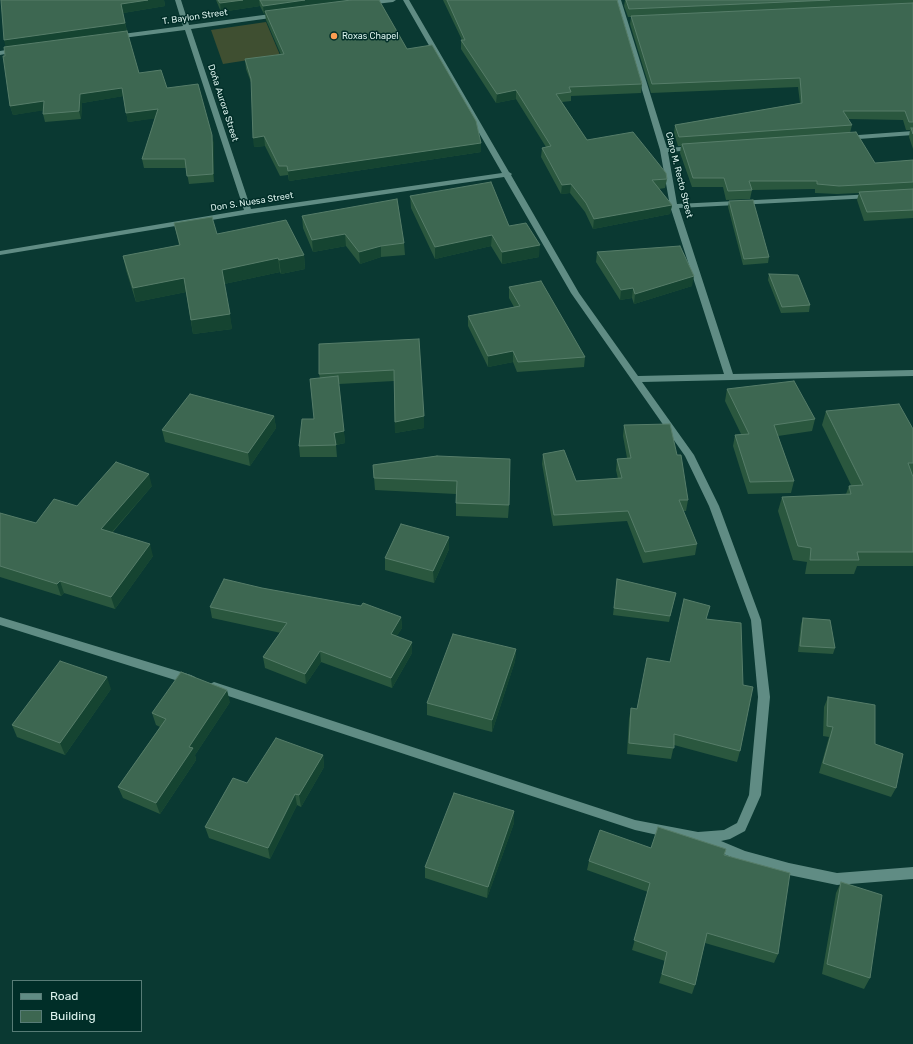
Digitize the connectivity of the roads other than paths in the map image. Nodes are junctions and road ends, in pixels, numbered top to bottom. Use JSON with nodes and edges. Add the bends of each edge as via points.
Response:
{"nodes":[{"id":1,"x":178,"y":0,"type":"edge"},
{"id":2,"x":393,"y":0,"type":"edge"},
{"id":3,"x":406,"y":0,"type":"edge"},
{"id":4,"x":618,"y":0,"type":"edge"},
{"id":5,"x":362,"y":4,"type":"edge"},
{"id":6,"x":283,"y":15,"type":"edge"},
{"id":7,"x":189,"y":27,"type":"junction"},
{"id":8,"x":110,"y":38,"type":"edge"},
{"id":9,"x":24,"y":50,"type":"edge"},
{"id":10,"x":0,"y":53,"type":"edge"},
{"id":11,"x":913,"y":133,"type":"edge"},
{"id":12,"x":838,"y":138,"type":"edge"},
{"id":13,"x":703,"y":148,"type":"edge"},
{"id":14,"x":664,"y":150,"type":"junction"},
{"id":15,"x":508,"y":174,"type":"junction"},
{"id":16,"x":882,"y":195,"type":"edge"},
{"id":17,"x":674,"y":206,"type":"junction"},
{"id":18,"x":248,"y":212,"type":"junction"},
{"id":19,"x":0,"y":253,"type":"edge"},
{"id":20,"x":913,"y":372,"type":"edge"},
{"id":21,"x":729,"y":376,"type":"junction"},
{"id":22,"x":636,"y":379,"type":"junction"},
{"id":23,"x":0,"y":621,"type":"edge"},
{"id":24,"x":698,"y":838,"type":"junction"},
{"id":25,"x":913,"y":873,"type":"edge"}],
"edges":[{"from":1,"to":7,"type":"street","name":"Doña Aurora Street"},
{"from":2,"to":5,"type":"street"},
{"from":3,"to":15,"type":"street"},
{"from":4,"to":14,"type":"street","name":"Claro M. Recto Street","via":[[628,21]]},
{"from":6,"to":7,"type":"street","name":"T. Baylon Street"},
{"from":7,"to":8,"type":"street","name":"T. Baylon Street"},
{"from":7,"to":18,"type":"street","name":"Doña Aurora Street"},
{"from":9,"to":10,"type":"street"},
{"from":11,"to":12,"type":"street"},
{"from":13,"to":14,"type":"street"},
{"from":14,"to":17,"type":"street","name":"Claro M. Recto Street"},
{"from":15,"to":18,"type":"street","name":"Don S. Nuesa Street"},
{"from":15,"to":22,"type":"street","via":[[575,293]]},
{"from":16,"to":17,"type":"street"},
{"from":17,"to":21,"type":"street","name":"Claro M. Recto Street"},
{"from":18,"to":19,"type":"street","name":"Don S. Nuesa Street"},
{"from":20,"to":21,"type":"street"},
{"from":21,"to":22,"type":"street"},
{"from":22,"to":24,"type":"street","via":[[689,455],[714,506],[756,620],[764,697],[755,795],[741,827],[726,836]]},
{"from":23,"to":24,"type":"street","via":[[273,704],[635,825]]},
{"from":24,"to":25,"type":"street","via":[[781,867],[837,879]]}]}
